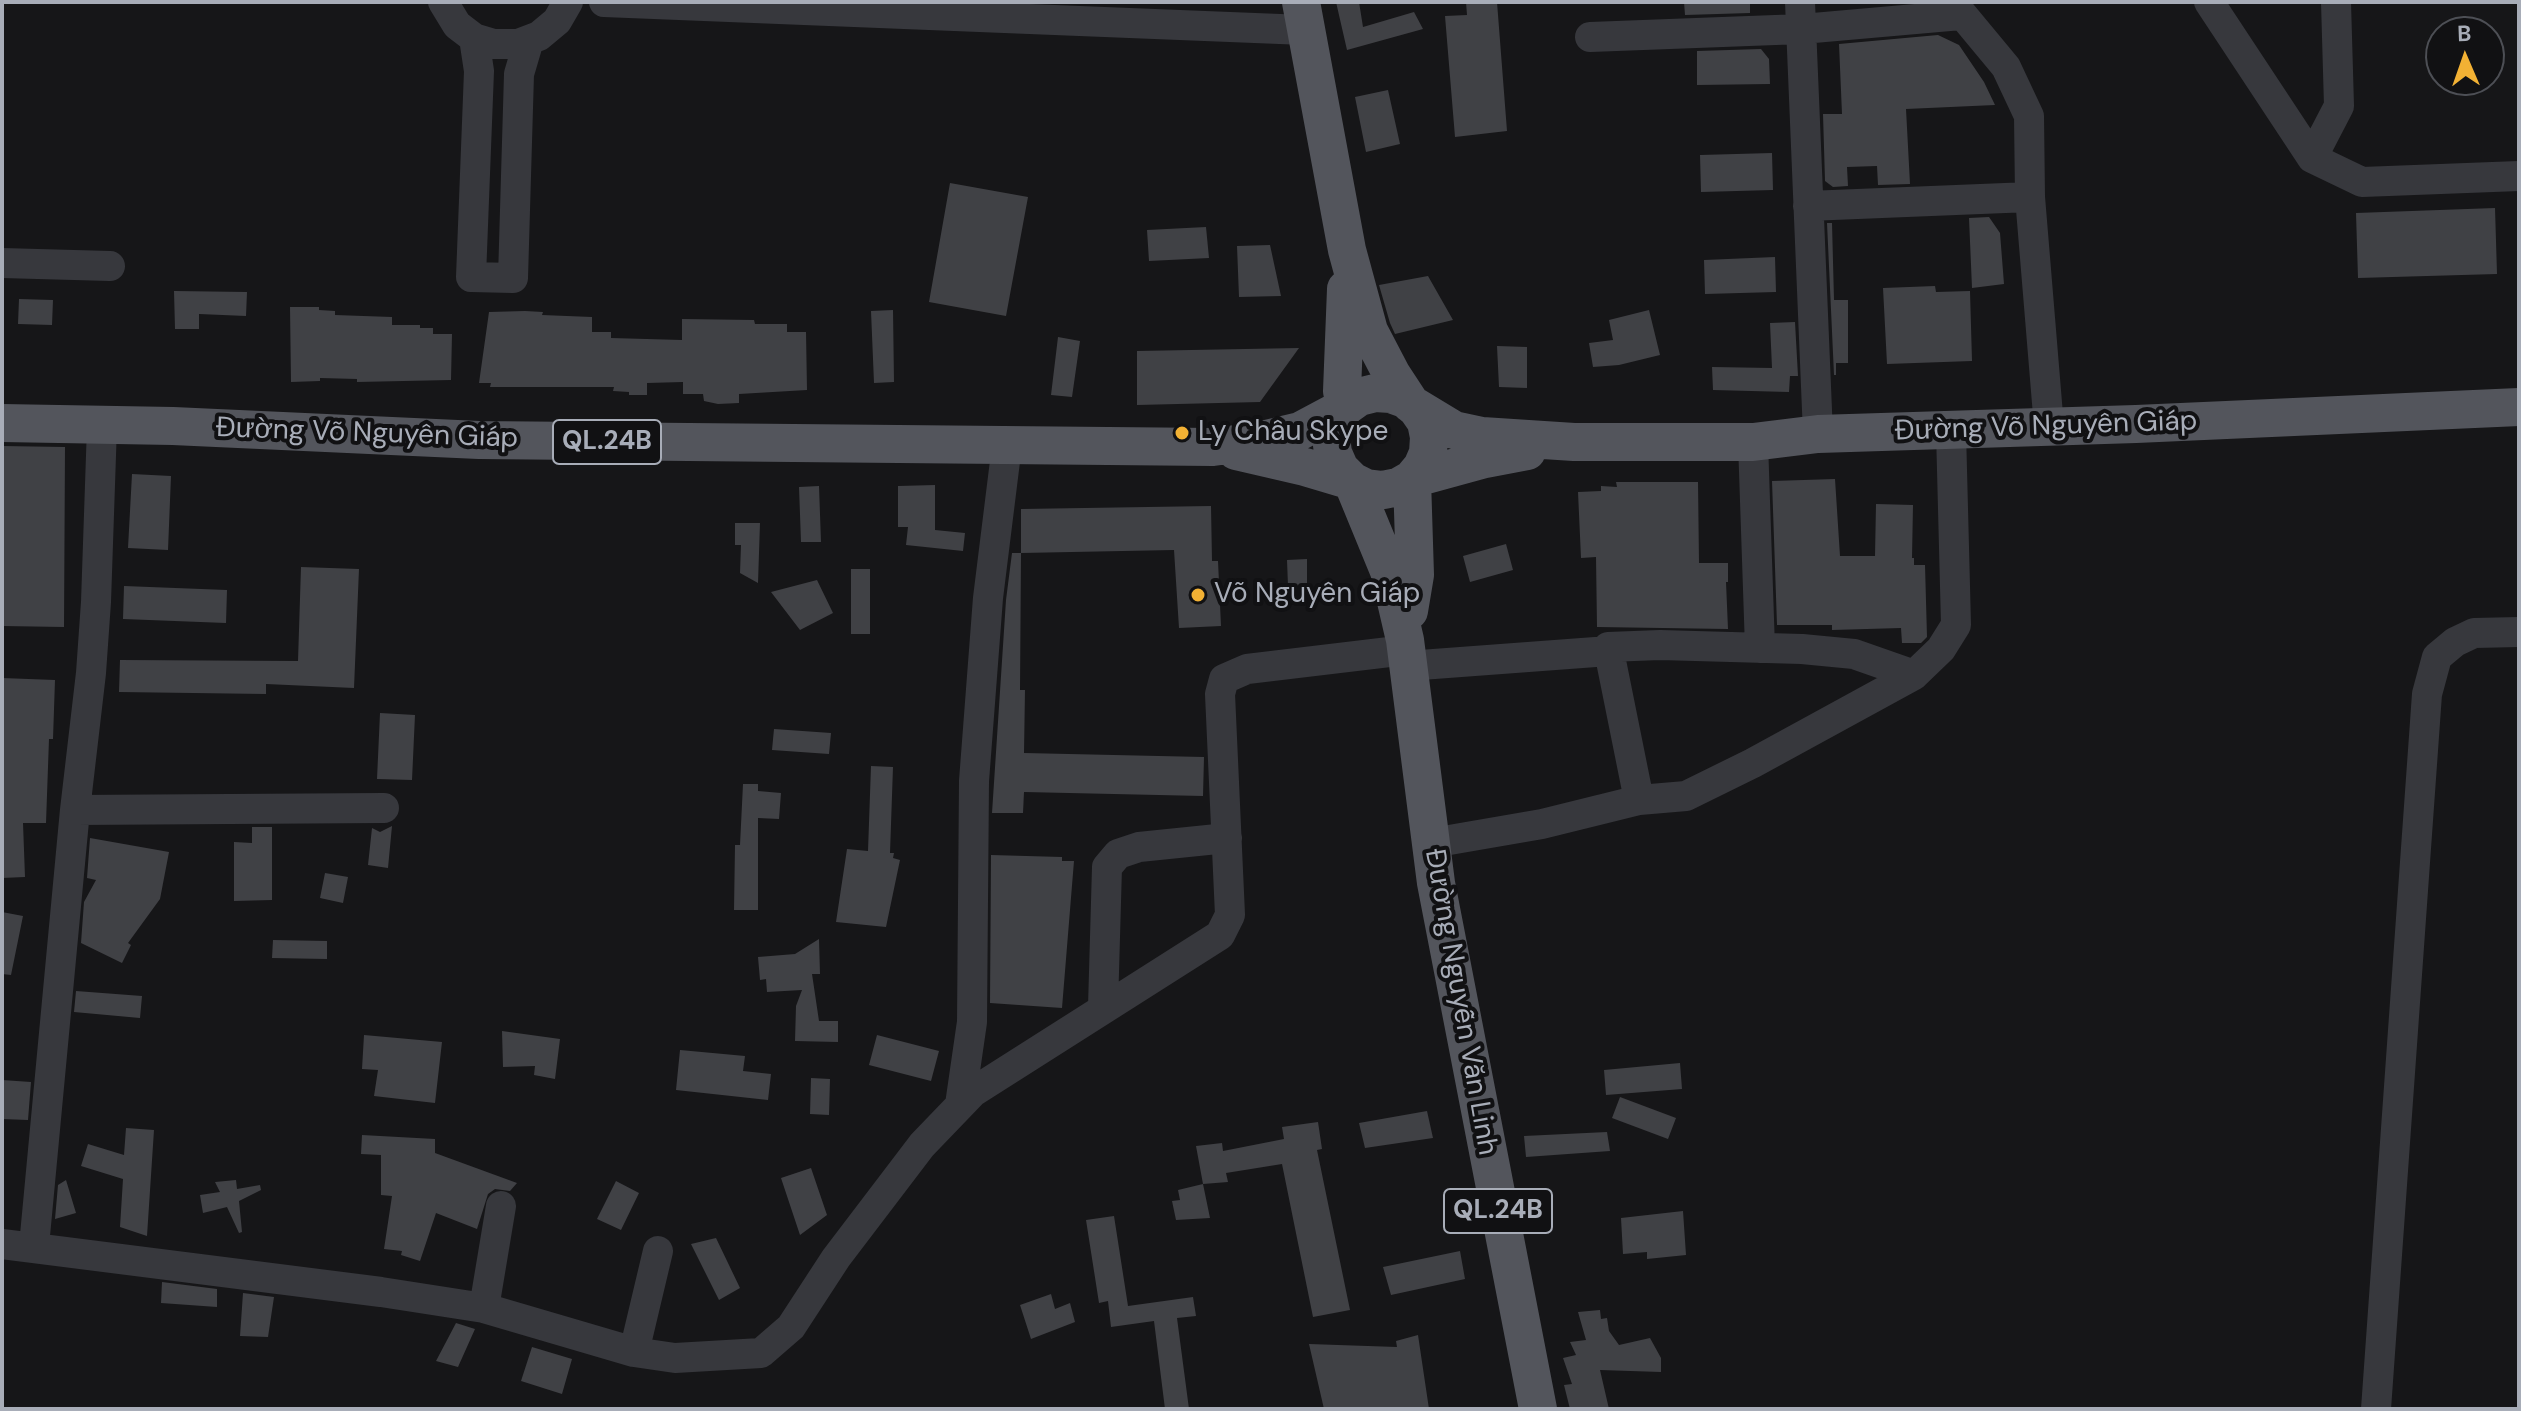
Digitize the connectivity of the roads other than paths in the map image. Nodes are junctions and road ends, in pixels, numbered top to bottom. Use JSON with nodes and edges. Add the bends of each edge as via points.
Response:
{"nodes":[{"id":1,"x":443,"y":2,"type":"edge"},
{"id":2,"x":590,"y":2,"type":"edge"},
{"id":3,"x":604,"y":2,"type":"edge"},
{"id":4,"x":2209,"y":2,"type":"edge"},
{"id":5,"x":2336,"y":2,"type":"edge"},
{"id":6,"x":1956,"y":9,"type":"edge"},
{"id":7,"x":1044,"y":11,"type":"edge"},
{"id":8,"x":563,"y":12,"type":"edge"},
{"id":9,"x":1303,"y":16,"type":"edge"},
{"id":10,"x":1801,"y":16,"type":"edge"},
{"id":11,"x":1590,"y":37,"type":"dead end"},
{"id":12,"x":474,"y":38,"type":"junction"},
{"id":13,"x":529,"y":40,"type":"junction"},
{"id":14,"x":2312,"y":158,"type":"junction"},
{"id":15,"x":2519,"y":176,"type":"edge"},
{"id":16,"x":2030,"y":197,"type":"junction"},
{"id":17,"x":1808,"y":206,"type":"junction"},
{"id":18,"x":1347,"y":250,"type":"junction"},
{"id":19,"x":2,"y":263,"type":"edge"},
{"id":20,"x":110,"y":266,"type":"dead end"},
{"id":21,"x":1411,"y":404,"type":"junction"},
{"id":22,"x":1345,"y":407,"type":"junction"},
{"id":23,"x":2519,"y":407,"type":"edge"},
{"id":24,"x":2,"y":423,"type":"edge"},
{"id":25,"x":102,"y":426,"type":"junction"},
{"id":26,"x":2049,"y":427,"type":"junction"},
{"id":27,"x":1951,"y":431,"type":"junction"},
{"id":28,"x":1818,"y":434,"type":"junction"},
{"id":29,"x":1574,"y":442,"type":"junction"},
{"id":30,"x":1753,"y":442,"type":"junction"},
{"id":31,"x":1007,"y":445,"type":"junction"},
{"id":32,"x":1213,"y":447,"type":"junction"},
{"id":33,"x":1412,"y":479,"type":"junction"},
{"id":34,"x":1352,"y":481,"type":"junction"},
{"id":35,"x":2519,"y":632,"type":"edge"},
{"id":36,"x":1760,"y":648,"type":"junction"},
{"id":37,"x":1609,"y":651,"type":"junction"},
{"id":38,"x":1406,"y":652,"type":"junction"},
{"id":39,"x":1914,"y":675,"type":"junction"},
{"id":40,"x":1639,"y":800,"type":"junction"},
{"id":41,"x":384,"y":808,"type":"dead end"},
{"id":42,"x":75,"y":810,"type":"junction"},
{"id":43,"x":1227,"y":838,"type":"junction"},
{"id":44,"x":1432,"y":843,"type":"junction"},
{"id":45,"x":1103,"y":1007,"type":"junction"},
{"id":46,"x":960,"y":1105,"type":"junction"},
{"id":47,"x":501,"y":1206,"type":"dead end"},
{"id":48,"x":2,"y":1244,"type":"edge"},
{"id":49,"x":34,"y":1246,"type":"junction"},
{"id":50,"x":658,"y":1251,"type":"dead end"},
{"id":51,"x":484,"y":1308,"type":"junction"},
{"id":52,"x":634,"y":1352,"type":"junction"},
{"id":53,"x":1538,"y":1409,"type":"edge"},
{"id":54,"x":2376,"y":1409,"type":"edge"}],
"edges":[{"from":1,"to":12,"type":"street","via":[[457,25]]},
{"from":2,"to":8,"type":"street"},
{"from":3,"to":7,"type":"street"},
{"from":4,"to":14,"type":"street"},
{"from":5,"to":14,"type":"street","via":[[2339,106]]},
{"from":6,"to":10,"type":"street"},
{"from":6,"to":16,"type":"street","via":[[2006,67],[2029,116]]},
{"from":7,"to":9,"type":"street"},
{"from":8,"to":13,"type":"street"},
{"from":9,"to":18,"type":"main road"},
{"from":10,"to":11,"type":"street"},
{"from":10,"to":17,"type":"street"},
{"from":12,"to":13,"type":"street","via":[[494,44]]},
{"from":12,"to":13,"type":"street","via":[[479,71],[471,277],[513,278],[519,74]]},
{"from":14,"to":15,"type":"street","via":[[2362,182]]},
{"from":16,"to":17,"type":"street"},
{"from":16,"to":26,"type":"street"},
{"from":17,"to":28,"type":"street"},
{"from":18,"to":21,"type":"main road","via":[[1369,331]]},
{"from":18,"to":22,"type":"main road"},
{"from":19,"to":20,"type":"street"},
{"from":21,"to":22,"type":"main road","via":[[1375,393]]},
{"from":21,"to":29,"type":"main road","name":"Đường Võ Nguyên Giáp","via":[[1454,430]]},
{"from":21,"to":33,"type":"main road","number":"QL.24B","via":[[1426,422],[1429,437],[1428,453]]},
{"from":22,"to":32,"type":"main road","name":"Đường Võ Nguyên Giáp","via":[[1300,431]]},
{"from":22,"to":34,"type":"main road","number":"QL.24B","via":[[1332,445],[1340,469]]},
{"from":23,"to":26,"type":"main road","name":"Đường Võ Nguyên Giáp"},
{"from":24,"to":25,"type":"main road","name":"Đường Võ Nguyên Giáp","number":"QL.24B"},
{"from":25,"to":31,"type":"main road","name":"Đường Võ Nguyên Giáp","number":"QL.24B","via":[[479,440]]},
{"from":25,"to":42,"type":"street","via":[[96,602]]},
{"from":26,"to":27,"type":"main road","name":"Đường Võ Nguyên Giáp"},
{"from":27,"to":28,"type":"main road","name":"Đường Võ Nguyên Giáp"},
{"from":27,"to":39,"type":"street","via":[[1956,625]]},
{"from":28,"to":30,"type":"main road","name":"Đường Võ Nguyên Giáp"},
{"from":29,"to":30,"type":"main road","name":"Đường Võ Nguyên Giáp"},
{"from":29,"to":33,"type":"main road","name":"Đường Võ Nguyên Giáp"},
{"from":30,"to":36,"type":"street"},
{"from":31,"to":32,"type":"main road","name":"Đường Võ Nguyên Giáp","number":"QL.24B"},
{"from":31,"to":46,"type":"street","via":[[974,781],[972,1022]]},
{"from":32,"to":34,"type":"main road","name":"Đường Võ Nguyên Giáp"},
{"from":33,"to":34,"type":"main road","via":[[1383,490]]},
{"from":33,"to":38,"type":"main road","name":"Đường Nguyễn Văn Linh","number":"QL.24B","via":[[1415,575]]},
{"from":34,"to":38,"type":"main road","name":"Đường Nguyễn Văn Linh","number":"QL.24B","via":[[1389,571]]},
{"from":35,"to":54,"type":"street","via":[[2474,633],[2455,642],[2437,657],[2427,694]]},
{"from":36,"to":37,"type":"street","via":[[1660,645],[1608,647]]},
{"from":36,"to":39,"type":"street","via":[[1854,654]]},
{"from":37,"to":38,"type":"street"},
{"from":37,"to":40,"type":"street"},
{"from":38,"to":43,"type":"street","via":[[1247,669],[1224,679],[1220,694]]},
{"from":38,"to":44,"type":"main road","name":"Đường Nguyễn Văn Linh","number":"QL.24B"},
{"from":39,"to":40,"type":"street","via":[[1686,796]]},
{"from":40,"to":44,"type":"street"},
{"from":41,"to":42,"type":"street"},
{"from":42,"to":49,"type":"street"},
{"from":43,"to":45,"type":"street","via":[[1230,915],[1220,935]]},
{"from":43,"to":45,"type":"street","via":[[1139,847],[1118,854],[1107,867]]},
{"from":44,"to":53,"type":"main road","name":"Đường Nguyễn Văn Linh","number":"QL.24B"},
{"from":45,"to":46,"type":"street"},
{"from":46,"to":52,"type":"street","via":[[836,1258],[791,1327],[761,1353],[675,1358]]},
{"from":47,"to":51,"type":"street"},
{"from":48,"to":49,"type":"street"},
{"from":49,"to":51,"type":"street"},
{"from":50,"to":52,"type":"street"},
{"from":51,"to":52,"type":"street"}]}
